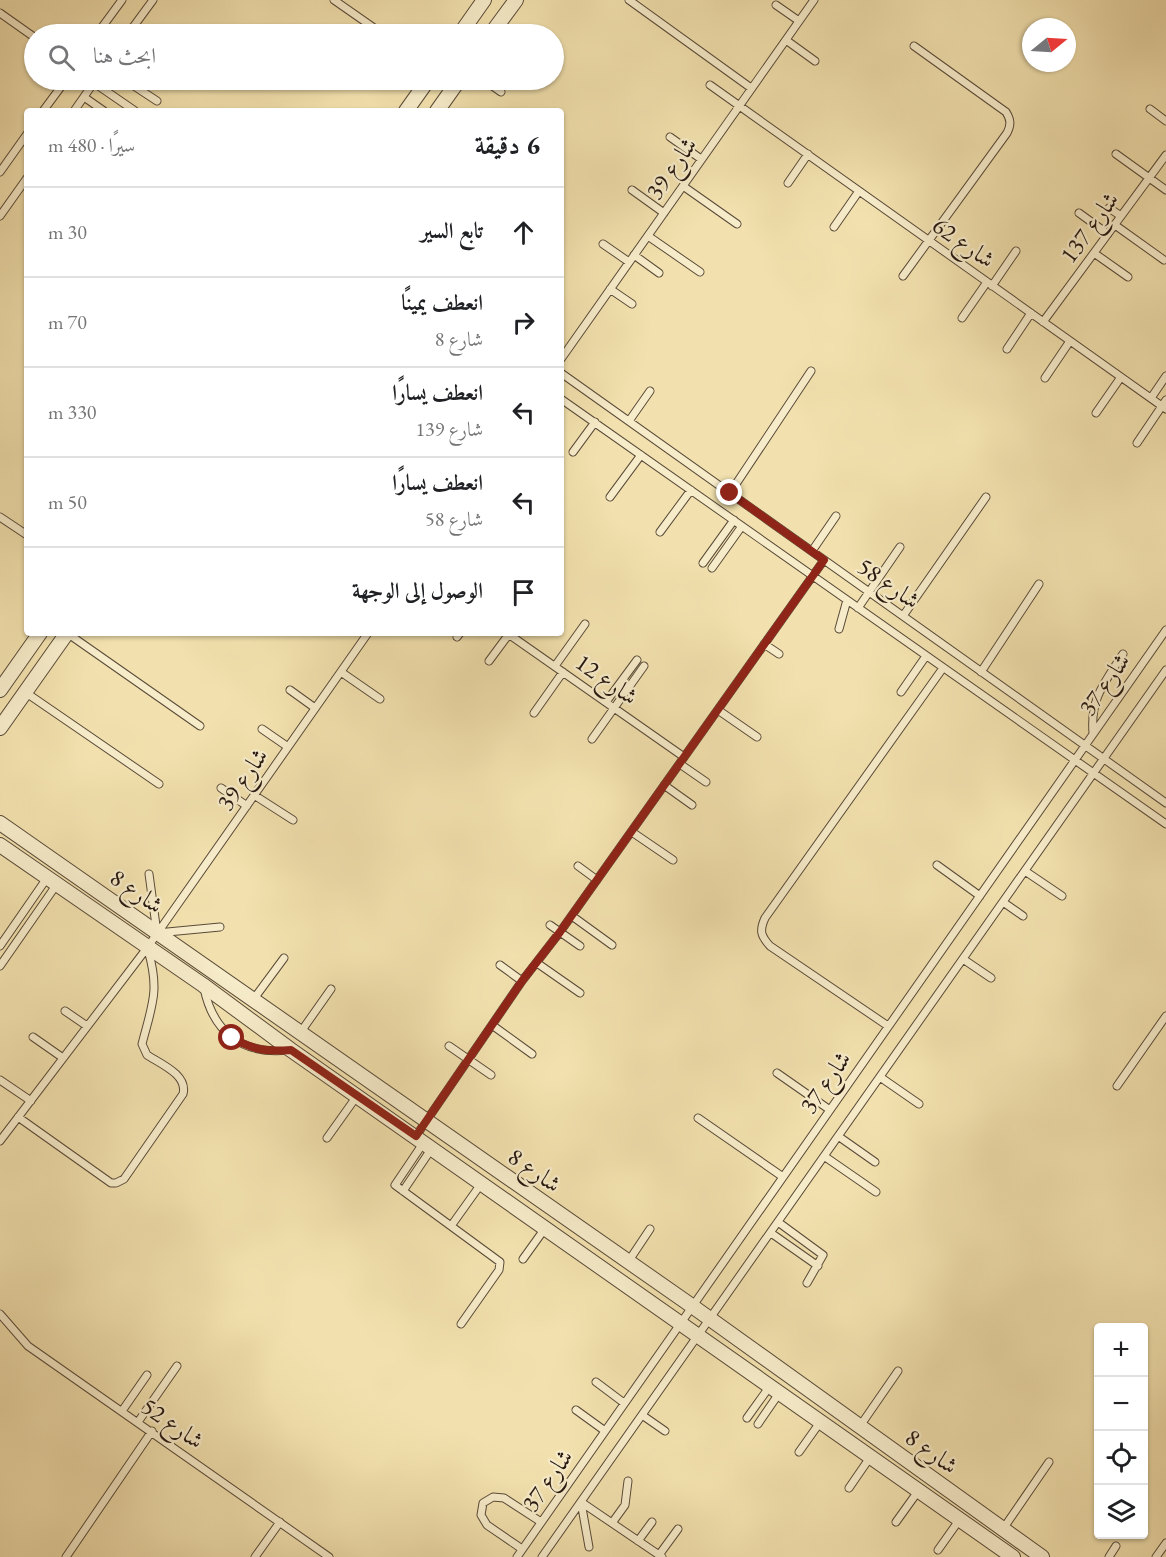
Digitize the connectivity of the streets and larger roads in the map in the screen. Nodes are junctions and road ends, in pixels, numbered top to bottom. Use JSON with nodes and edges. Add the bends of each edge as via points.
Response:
{"nodes":[{"id":1,"x":484,"y":0,"type":"edge"},
{"id":2,"x":516,"y":0,"type":"edge"},
{"id":3,"x":467,"y":24,"type":"edge"},
{"id":4,"x":498,"y":24,"type":"edge"},
{"id":5,"x":421,"y":90,"type":"edge"},
{"id":6,"x":452,"y":90,"type":"edge"},
{"id":7,"x":408,"y":108,"type":"edge"},
{"id":8,"x":439,"y":108,"type":"edge"},
{"id":9,"x":38,"y":636,"type":"edge"},
{"id":10,"x":65,"y":636,"type":"edge"},
{"id":11,"x":0,"y":690,"type":"edge"},
{"id":12,"x":0,"y":728,"type":"edge"},
{"id":13,"x":0,"y":823,"type":"edge"},
{"id":14,"x":0,"y":845,"type":"edge"},
{"id":15,"x":1013,"y":1557,"type":"edge"},
{"id":16,"x":1042,"y":1557,"type":"edge"}],
"edges":[{"from":1,"to":3,"type":"street"},
{"from":2,"to":4,"type":"street"},
{"from":5,"to":7,"type":"street"},
{"from":6,"to":8,"type":"street"},
{"from":9,"to":11,"type":"street"},
{"from":10,"to":12,"type":"street"},
{"from":13,"to":16,"type":"street","name":"شارع 8","via":[[692,1306]]},
{"from":14,"to":15,"type":"street","name":"شارع 8"}]}
